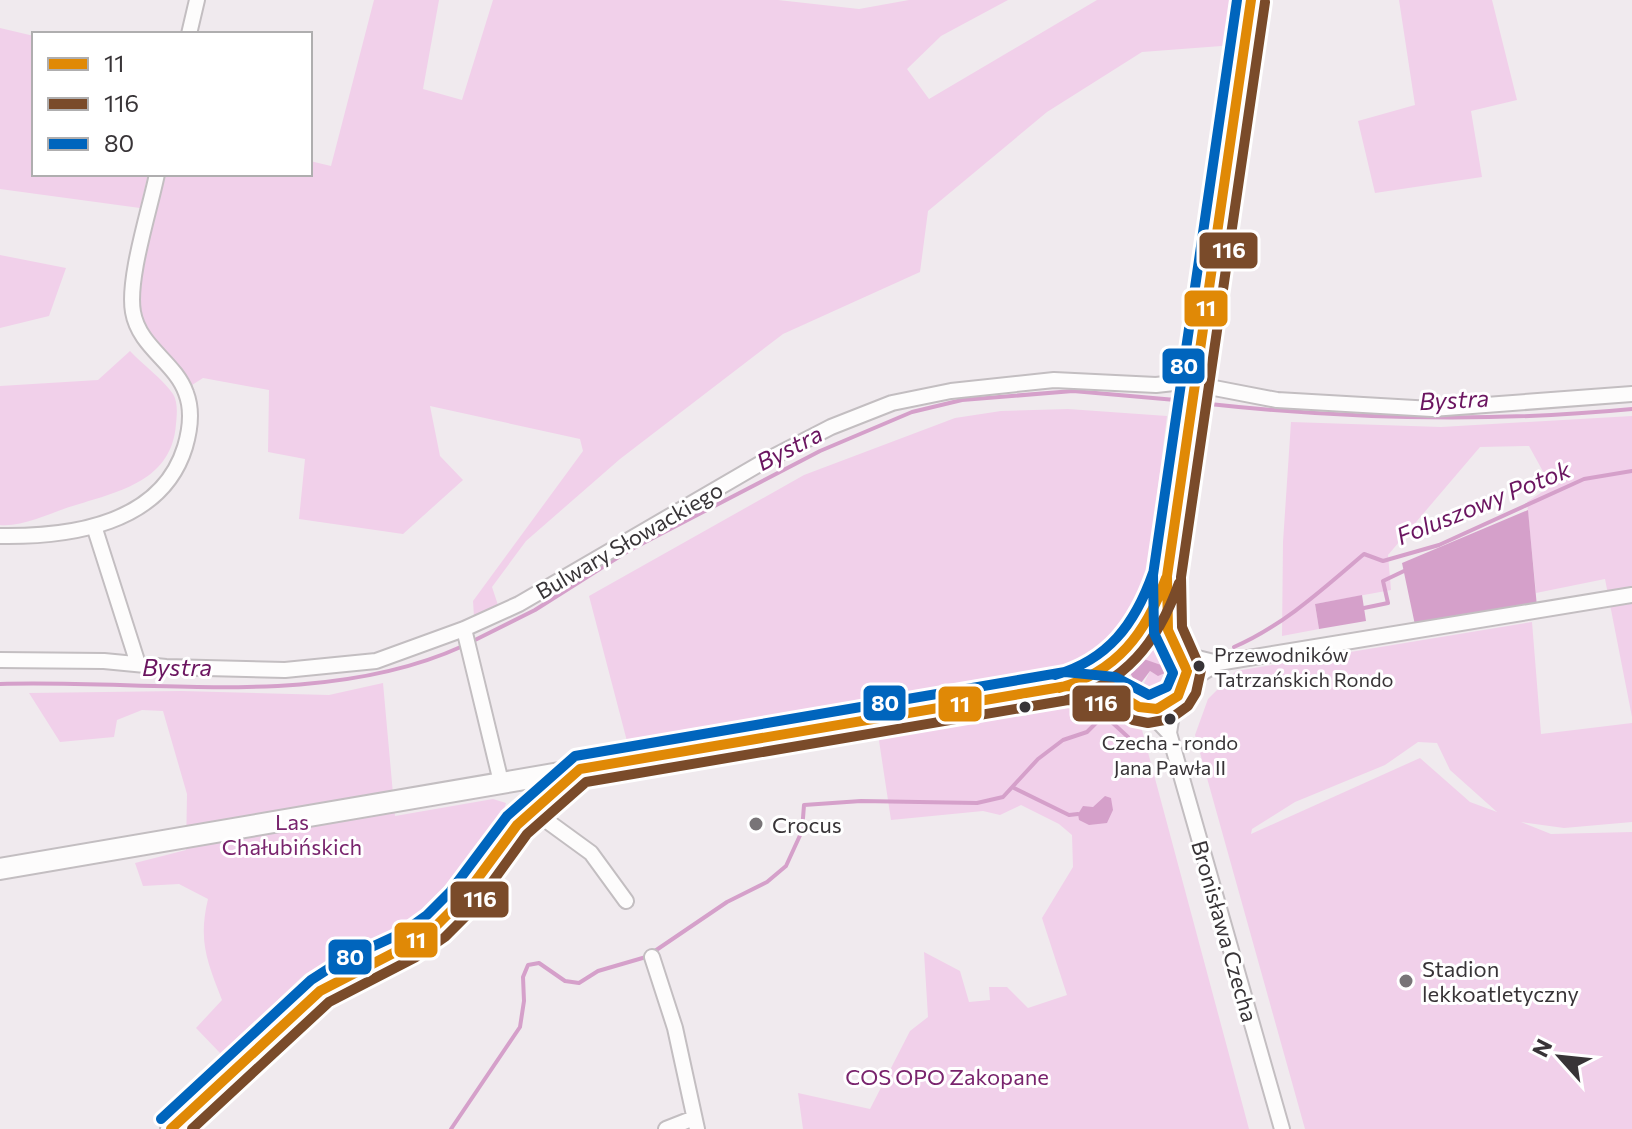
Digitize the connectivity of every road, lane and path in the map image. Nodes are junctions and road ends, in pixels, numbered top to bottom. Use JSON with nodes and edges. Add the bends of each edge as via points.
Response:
{"nodes":[{"id":1,"x":197,"y":0,"type":"edge"},
{"id":2,"x":1251,"y":0,"type":"edge"},
{"id":3,"x":189,"y":32,"type":"edge"},
{"id":4,"x":157,"y":176,"type":"edge"},
{"id":5,"x":1193,"y":387,"type":"junction"},
{"id":6,"x":1632,"y":394,"type":"edge"},
{"id":7,"x":94,"y":526,"type":"junction"},
{"id":8,"x":0,"y":536,"type":"edge"},
{"id":9,"x":1167,"y":576,"type":"junction"},
{"id":10,"x":1632,"y":595,"type":"edge"},
{"id":11,"x":465,"y":632,"type":"junction"},
{"id":12,"x":1138,"y":640,"type":"junction"},
{"id":13,"x":1177,"y":649,"type":"junction"},
{"id":14,"x":0,"y":660,"type":"edge"},
{"id":15,"x":1118,"y":661,"type":"junction"},
{"id":16,"x":1218,"y":663,"type":"junction"},
{"id":17,"x":138,"y":664,"type":"junction"},
{"id":18,"x":1186,"y":683,"type":"junction"},
{"id":19,"x":1067,"y":686,"type":"junction"},
{"id":20,"x":1123,"y":696,"type":"junction"},
{"id":21,"x":1174,"y":701,"type":"junction"},
{"id":22,"x":1146,"y":709,"type":"junction"},
{"id":23,"x":1169,"y":733,"type":"junction"},
{"id":24,"x":580,"y":769,"type":"junction"},
{"id":25,"x":525,"y":777,"type":"junction"},
{"id":26,"x":501,"y":782,"type":"junction"},
{"id":27,"x":532,"y":810,"type":"junction"},
{"id":28,"x":517,"y":825,"type":"junction"},
{"id":29,"x":0,"y":869,"type":"edge"},
{"id":30,"x":626,"y":901,"type":"dead end"},
{"id":31,"x":652,"y":957,"type":"dead end"},
{"id":32,"x":696,"y":1123,"type":"edge"},
{"id":33,"x":171,"y":1129,"type":"edge"},
{"id":34,"x":666,"y":1129,"type":"edge"},
{"id":35,"x":1282,"y":1129,"type":"edge"}],
"edges":[{"from":1,"to":3,"type":"street"},
{"from":2,"to":5,"type":"street"},
{"from":4,"to":7,"type":"street","via":[[133,288],[133,314],[147,343],[184,387],[189,431],[179,462],[157,494],[127,514]]},
{"from":5,"to":6,"type":"street","name":"Bulwary Słowackiego","via":[[1277,400],[1432,409]]},
{"from":5,"to":9,"type":"street"},
{"from":5,"to":11,"type":"street","name":"Bulwary Słowackiego","via":[[1028,382],[926,395],[875,409],[763,462]]},
{"from":7,"to":8,"type":"street","via":[[47,536]]},
{"from":7,"to":17,"type":"street"},
{"from":9,"to":12,"type":"street"},
{"from":9,"to":13,"type":"street","via":[[1167,622]]},
{"from":10,"to":16,"type":"street"},
{"from":11,"to":17,"type":"street","name":"Bulwary Słowackiego","via":[[376,661],[285,670]]},
{"from":11,"to":26,"type":"street"},
{"from":12,"to":13,"type":"street","via":[[1156,638]]},
{"from":12,"to":15,"type":"street"},
{"from":13,"to":16,"type":"street"},
{"from":13,"to":18,"type":"street"},
{"from":14,"to":17,"type":"street","name":"Bulwary Słowackiego"},
{"from":15,"to":19,"type":"street"},
{"from":15,"to":20,"type":"street","via":[[1116,677]]},
{"from":16,"to":18,"type":"street"},
{"from":18,"to":21,"type":"street"},
{"from":19,"to":20,"type":"street"},
{"from":19,"to":24,"type":"street"},
{"from":20,"to":22,"type":"street"},
{"from":21,"to":22,"type":"street"},
{"from":21,"to":23,"type":"street","name":"Bronisława Czecha"},
{"from":22,"to":23,"type":"street","name":"Bronisława Czecha"},
{"from":23,"to":35,"type":"street","name":"Bronisława Czecha"},
{"from":24,"to":25,"type":"street"},
{"from":24,"to":27,"type":"street"},
{"from":25,"to":26,"type":"street"},
{"from":25,"to":28,"type":"street","via":[[528,803]]},
{"from":26,"to":29,"type":"street"},
{"from":27,"to":28,"type":"street"},
{"from":27,"to":30,"type":"street","via":[[591,853]]},
{"from":28,"to":33,"type":"street","via":[[436,926],[320,991]]},
{"from":31,"to":32,"type":"street","via":[[675,1028]]},
{"from":32,"to":34,"type":"street"}]}
